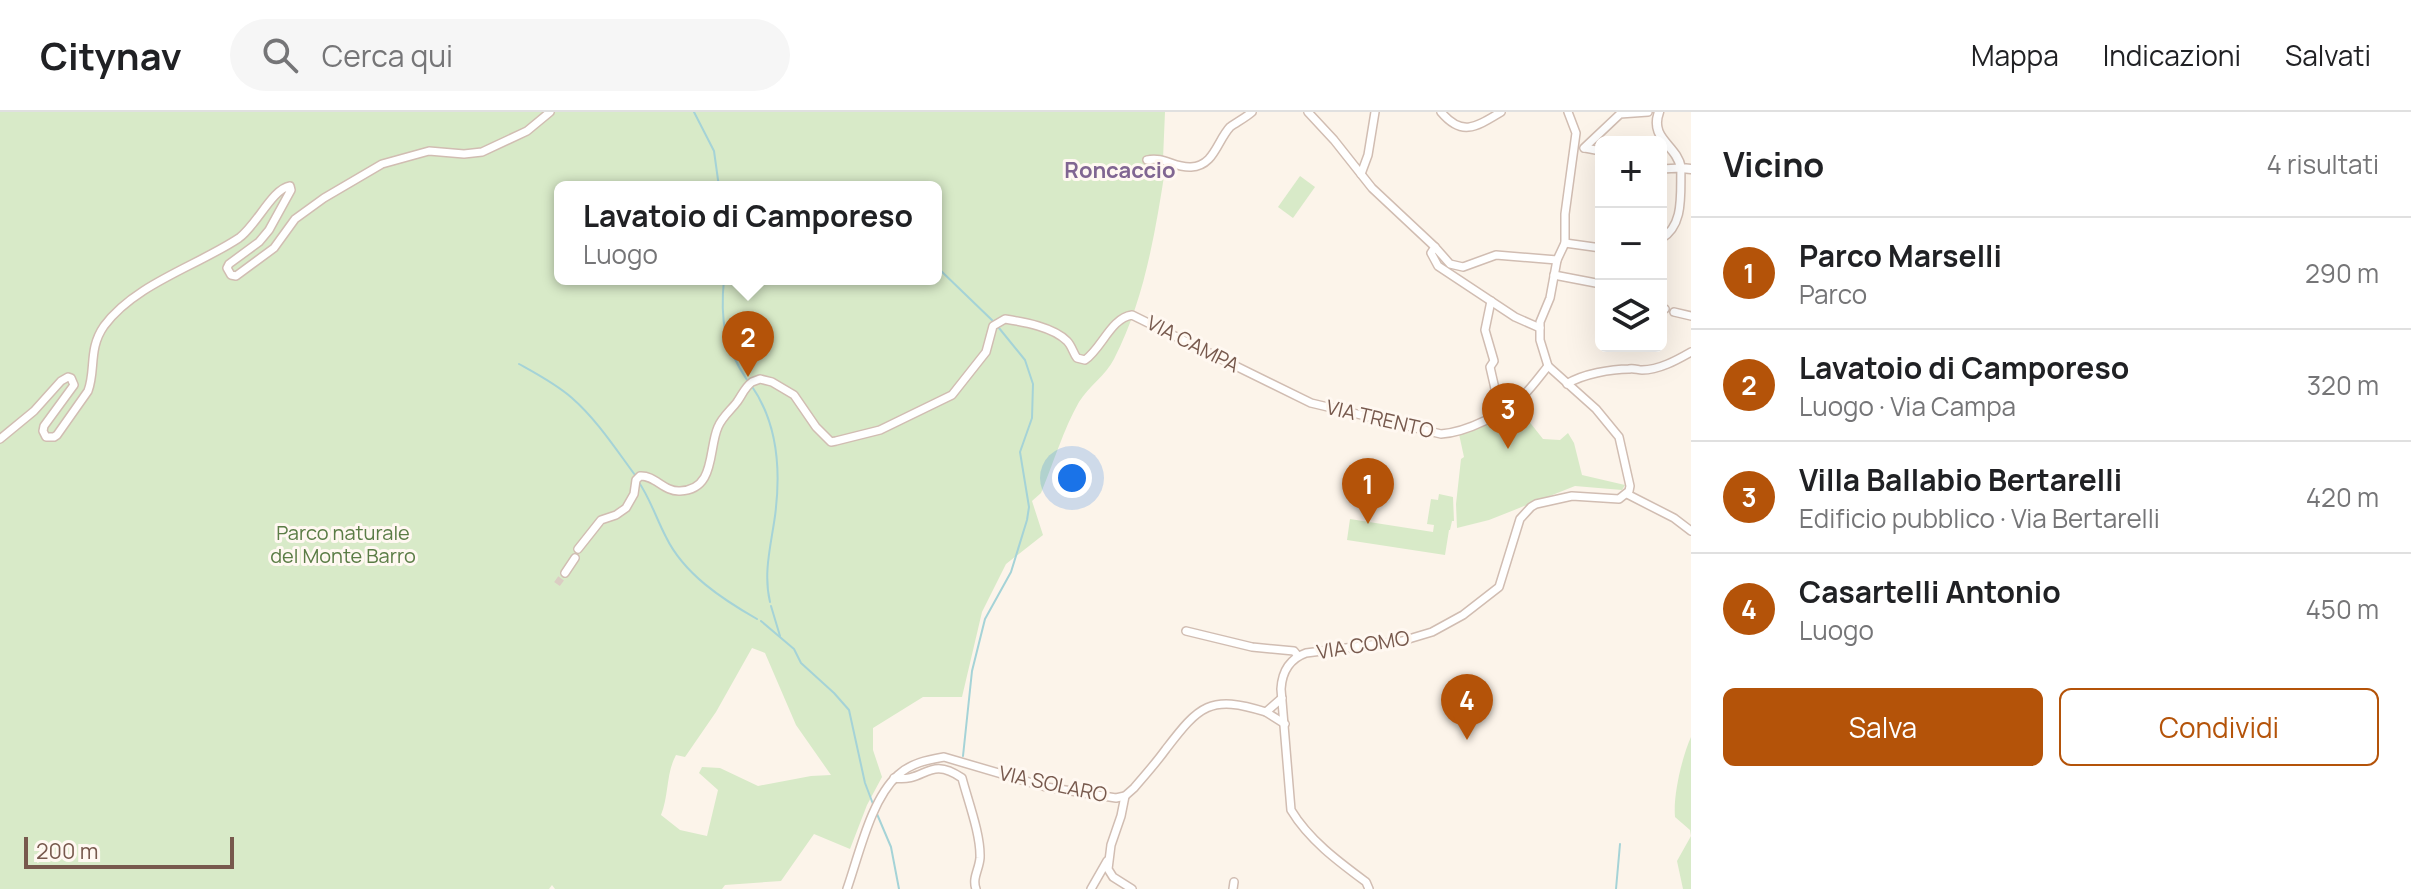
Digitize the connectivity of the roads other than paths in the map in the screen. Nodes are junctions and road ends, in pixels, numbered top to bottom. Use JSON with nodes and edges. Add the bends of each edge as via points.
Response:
{"nodes":[{"id":1,"x":550,"y":112,"type":"edge"},
{"id":2,"x":1252,"y":112,"type":"edge"},
{"id":3,"x":1308,"y":112,"type":"edge"},
{"id":4,"x":1375,"y":112,"type":"edge"},
{"id":5,"x":1441,"y":112,"type":"edge"},
{"id":6,"x":1500,"y":112,"type":"edge"},
{"id":7,"x":1568,"y":112,"type":"edge"},
{"id":8,"x":1648,"y":112,"type":"edge"},
{"id":9,"x":1659,"y":112,"type":"edge"},
{"id":10,"x":1579,"y":148,"type":"junction"},
{"id":11,"x":1595,"y":150,"type":"edge"},
{"id":12,"x":1147,"y":160,"type":"dead end"},
{"id":13,"x":1686,"y":169,"type":"edge"},
{"id":14,"x":1361,"y":174,"type":"junction"},
{"id":15,"x":1667,"y":234,"type":"edge"},
{"id":16,"x":1565,"y":243,"type":"junction"},
{"id":17,"x":1435,"y":247,"type":"junction"},
{"id":18,"x":1595,"y":247,"type":"edge"},
{"id":19,"x":1557,"y":260,"type":"junction"},
{"id":20,"x":1554,"y":275,"type":"junction"},
{"id":21,"x":1595,"y":283,"type":"edge"},
{"id":22,"x":1491,"y":301,"type":"junction"},
{"id":23,"x":1667,"y":309,"type":"edge"},
{"id":24,"x":1691,"y":316,"type":"edge"},
{"id":25,"x":1540,"y":328,"type":"junction"},
{"id":26,"x":1691,"y":352,"type":"edge"},
{"id":27,"x":1548,"y":366,"type":"junction"},
{"id":28,"x":1567,"y":384,"type":"junction"},
{"id":29,"x":1311,"y":403,"type":"joint"},
{"id":30,"x":1497,"y":413,"type":"junction"},
{"id":31,"x":0,"y":439,"type":"edge"},
{"id":32,"x":1627,"y":494,"type":"junction"},
{"id":33,"x":1691,"y":531,"type":"edge"},
{"id":34,"x":565,"y":573,"type":"tunnel mouth"},
{"id":35,"x":1186,"y":631,"type":"dead end"},
{"id":36,"x":1298,"y":656,"type":"junction"},
{"id":37,"x":1282,"y":698,"type":"junction"},
{"id":38,"x":1266,"y":712,"type":"junction"},
{"id":39,"x":1285,"y":724,"type":"junction"},
{"id":40,"x":897,"y":775,"type":"junction"},
{"id":41,"x":1125,"y":796,"type":"junction"},
{"id":42,"x":1108,"y":859,"type":"junction"},
{"id":43,"x":847,"y":889,"type":"edge"},
{"id":44,"x":976,"y":889,"type":"edge"},
{"id":45,"x":1091,"y":889,"type":"edge"},
{"id":46,"x":1132,"y":889,"type":"edge"},
{"id":47,"x":1369,"y":889,"type":"edge"}],
"edges":[{"from":1,"to":31,"type":"street","via":[[527,131],[482,152],[429,151],[382,164],[295,219],[265,256],[231,275],[229,264],[269,230],[291,190],[285,186],[241,237],[116,313],[95,346],[88,391],[57,435],[46,437],[43,431],[74,385],[68,377]]},
{"from":2,"to":12,"type":"street","via":[[1230,128],[1204,164],[1185,167]]},
{"from":3,"to":14,"type":"street"},
{"from":4,"to":14,"type":"street"},
{"from":5,"to":6,"type":"street","via":[[1465,128]]},
{"from":7,"to":10,"type":"street"},
{"from":8,"to":10,"type":"street","via":[[1620,114]]},
{"from":9,"to":13,"type":"street","via":[[1656,129]]},
{"from":10,"to":11,"type":"street"},
{"from":10,"to":16,"type":"street","via":[[1565,214]]},
{"from":13,"to":15,"type":"street","via":[[1675,227]]},
{"from":14,"to":17,"type":"street"},
{"from":16,"to":18,"type":"street"},
{"from":16,"to":19,"type":"street"},
{"from":17,"to":19,"type":"street","via":[[1456,267],[1496,255]]},
{"from":17,"to":22,"type":"street","via":[[1431,253],[1438,266]]},
{"from":19,"to":20,"type":"street"},
{"from":20,"to":21,"type":"street"},
{"from":20,"to":25,"type":"street"},
{"from":22,"to":25,"type":"street"},
{"from":22,"to":30,"type":"street","via":[[1485,330],[1494,361],[1490,367]]},
{"from":23,"to":24,"type":"street"},
{"from":25,"to":27,"type":"street"},
{"from":26,"to":28,"type":"street","via":[[1671,363],[1587,375]]},
{"from":27,"to":28,"type":"street"},
{"from":27,"to":30,"type":"street","via":[[1520,399]]},
{"from":28,"to":32,"type":"street","via":[[1619,437],[1630,486]]},
{"from":29,"to":30,"type":"street","name":"VIA TRENTO","via":[[1430,432],[1458,432]]},
{"from":29,"to":34,"type":"street","name":"VIA CAMPA","via":[[1132,315],[1116,324],[1085,360],[1077,358],[1067,340],[1005,319],[993,326],[986,352],[952,395],[880,430],[836,441],[816,427],[794,395],[765,380],[752,382],[718,425],[703,480],[681,491],[649,476],[638,478],[626,508],[601,520]]},
{"from":32,"to":33,"type":"street"},
{"from":32,"to":36,"type":"street","name":"VIA COMO","via":[[1619,499],[1572,496],[1531,507],[1520,519],[1499,587],[1432,632]]},
{"from":35,"to":36,"type":"street","via":[[1294,651]]},
{"from":36,"to":37,"type":"street","name":"VIA COMO","via":[[1282,678]]},
{"from":37,"to":38,"type":"street"},
{"from":37,"to":39,"type":"street"},
{"from":38,"to":39,"type":"street","name":"VIA SOLARO"},
{"from":38,"to":41,"type":"street","name":"VIA SOLARO","via":[[1227,703],[1198,712]]},
{"from":39,"to":47,"type":"street","via":[[1291,810]]},
{"from":40,"to":41,"type":"street","name":"VIA SOLARO","via":[[944,757],[1067,792]]},
{"from":40,"to":43,"type":"street","via":[[879,801]]},
{"from":40,"to":44,"type":"street","via":[[903,779],[947,768],[962,778],[980,858]]},
{"from":41,"to":42,"type":"street"},
{"from":42,"to":45,"type":"street"},
{"from":42,"to":46,"type":"street","via":[[1113,877]]}]}
